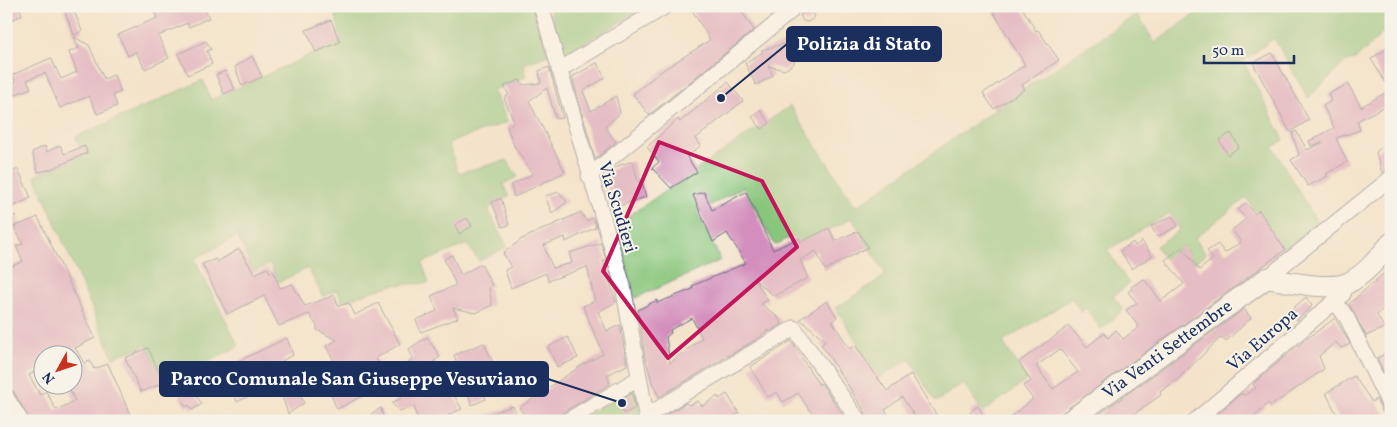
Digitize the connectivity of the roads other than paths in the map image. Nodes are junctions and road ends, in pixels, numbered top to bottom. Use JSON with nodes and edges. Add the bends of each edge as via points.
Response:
{"nodes":[{"id":1,"x":541,"y":6,"type":"edge"},
{"id":2,"x":666,"y":6,"type":"edge"},
{"id":3,"x":787,"y":6,"type":"edge"},
{"id":4,"x":559,"y":70,"type":"junction"},
{"id":5,"x":589,"y":176,"type":"junction"},
{"id":6,"x":1391,"y":178,"type":"edge"},
{"id":7,"x":1391,"y":243,"type":"edge"},
{"id":8,"x":1267,"y":278,"type":"junction"},
{"id":9,"x":1347,"y":283,"type":"junction"},
{"id":10,"x":1335,"y":301,"type":"junction"},
{"id":11,"x":639,"y":378,"type":"junction"},
{"id":12,"x":6,"y":397,"type":"edge"},
{"id":13,"x":1391,"y":408,"type":"edge"},
{"id":14,"x":646,"y":419,"type":"edge"},
{"id":15,"x":21,"y":421,"type":"edge"},
{"id":16,"x":567,"y":421,"type":"edge"},
{"id":17,"x":859,"y":421,"type":"edge"},
{"id":18,"x":1068,"y":421,"type":"edge"},
{"id":19,"x":1195,"y":421,"type":"edge"}],
"edges":[{"from":1,"to":4,"type":"street","name":"Via Scudieri"},
{"from":2,"to":4,"type":"street"},
{"from":3,"to":5,"type":"street","via":[[790,12]]},
{"from":4,"to":5,"type":"street","name":"Via Scudieri"},
{"from":5,"to":11,"type":"street","name":"Via Scudieri","via":[[623,286]]},
{"from":6,"to":8,"type":"street"},
{"from":7,"to":9,"type":"main road","via":[[1362,273]]},
{"from":8,"to":9,"type":"main road","via":[[1300,285]]},
{"from":8,"to":18,"type":"main road","name":"Via Venti Settembre"},
{"from":9,"to":10,"type":"street","name":"Via Europa","via":[[1343,294]]},
{"from":10,"to":13,"type":"street","via":[[1347,318]]},
{"from":10,"to":19,"type":"street","name":"Via Europa"},
{"from":11,"to":14,"type":"street","name":"Via Scudieri"},
{"from":11,"to":16,"type":"street"},
{"from":12,"to":15,"type":"street"},
{"from":14,"to":17,"type":"street","via":[[794,328]]}]}
